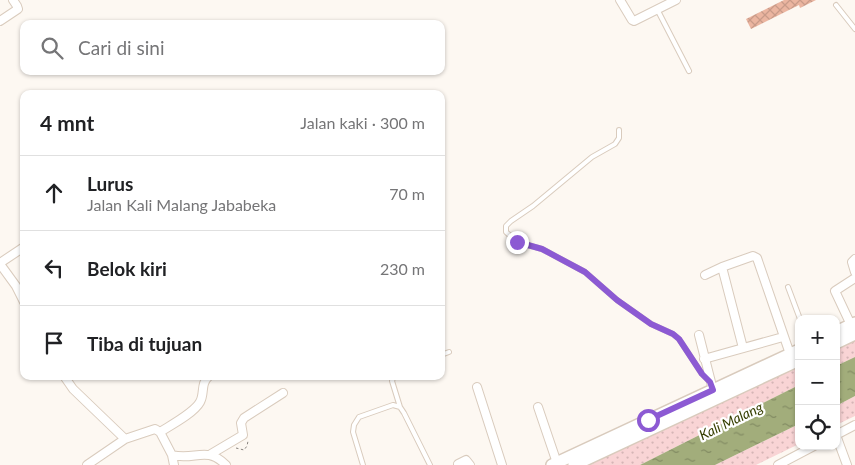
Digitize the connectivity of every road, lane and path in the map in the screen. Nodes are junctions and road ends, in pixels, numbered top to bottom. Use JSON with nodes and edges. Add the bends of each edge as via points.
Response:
{"nodes":[{"id":1,"x":13,"y":0,"type":"edge"},
{"id":2,"x":620,"y":0,"type":"edge"},
{"id":3,"x":676,"y":0,"type":"edge"},
{"id":4,"x":836,"y":4,"type":"dead end"},
{"id":5,"x":657,"y":9,"type":"junction"},
{"id":6,"x":0,"y":21,"type":"edge"},
{"id":7,"x":855,"y":29,"type":"edge"},
{"id":8,"x":689,"y":71,"type":"dead end"},
{"id":9,"x":619,"y":130,"type":"dead end"},
{"id":10,"x":20,"y":250,"type":"edge"},
{"id":11,"x":855,"y":259,"type":"edge"},
{"id":12,"x":0,"y":264,"type":"edge"},
{"id":13,"x":722,"y":267,"type":"junction"},
{"id":14,"x":855,"y":272,"type":"edge"},
{"id":15,"x":705,"y":275,"type":"dead end"},
{"id":16,"x":855,"y":278,"type":"edge"},
{"id":17,"x":20,"y":284,"type":"edge"},
{"id":18,"x":16,"y":286,"type":"junction"},
{"id":19,"x":788,"y":287,"type":"dead end"},
{"id":20,"x":20,"y":294,"type":"edge"},
{"id":21,"x":798,"y":315,"type":"edge"},
{"id":22,"x":854,"y":328,"type":"edge"},
{"id":23,"x":840,"y":331,"type":"edge"},
{"id":24,"x":699,"y":335,"type":"dead end"},
{"id":25,"x":783,"y":337,"type":"junction"},
{"id":26,"x":840,"y":340,"type":"edge"},
{"id":27,"x":743,"y":348,"type":"junction"},
{"id":28,"x":448,"y":352,"type":"dead end"},
{"id":29,"x":445,"y":353,"type":"edge"},
{"id":30,"x":795,"y":354,"type":"edge"},
{"id":31,"x":795,"y":355,"type":"edge"},
{"id":32,"x":795,"y":355,"type":"edge"},
{"id":33,"x":704,"y":359,"type":"junction"},
{"id":34,"x":67,"y":380,"type":"edge"},
{"id":35,"x":205,"y":380,"type":"edge"},
{"id":36,"x":392,"y":380,"type":"edge"},
{"id":37,"x":711,"y":386,"type":"junction"},
{"id":38,"x":477,"y":387,"type":"dead end"},
{"id":39,"x":283,"y":393,"type":"dead end"},
{"id":40,"x":400,"y":407,"type":"junction"},
{"id":41,"x":538,"y":407,"type":"dead end"},
{"id":42,"x":855,"y":425,"type":"edge"},
{"id":43,"x":160,"y":432,"type":"junction"},
{"id":44,"x":840,"y":433,"type":"edge"},
{"id":45,"x":125,"y":439,"type":"junction"},
{"id":46,"x":840,"y":446,"type":"edge"},
{"id":47,"x":806,"y":450,"type":"edge"},
{"id":48,"x":210,"y":454,"type":"junction"},
{"id":49,"x":172,"y":455,"type":"junction"},
{"id":50,"x":458,"y":464,"type":"dead end"},
{"id":51,"x":554,"y":464,"type":"edge"},
{"id":52,"x":87,"y":465,"type":"edge"},
{"id":53,"x":174,"y":465,"type":"edge"},
{"id":54,"x":226,"y":465,"type":"edge"},
{"id":55,"x":363,"y":465,"type":"edge"},
{"id":56,"x":430,"y":465,"type":"edge"},
{"id":57,"x":470,"y":465,"type":"edge"},
{"id":58,"x":502,"y":465,"type":"edge"},
{"id":59,"x":574,"y":465,"type":"edge"},
{"id":60,"x":778,"y":465,"type":"edge"},
{"id":61,"x":847,"y":465,"type":"edge"}],
"edges":[{"from":1,"to":6,"type":"street","via":[[18,9]]},
{"from":2,"to":5,"type":"street","via":[[634,21]]},
{"from":3,"to":5,"type":"street"},
{"from":4,"to":7,"type":"lane"},
{"from":5,"to":8,"type":"lane"},
{"from":9,"to":37,"type":"lane","via":[[620,138],[615,144],[592,157],[511,221],[506,232],[517,242],[542,249],[585,272],[651,324],[673,334]]},
{"from":10,"to":12,"type":"street"},
{"from":11,"to":14,"type":"street","via":[[852,262]]},
{"from":12,"to":18,"type":"street"},
{"from":13,"to":15,"type":"street"},
{"from":13,"to":25,"type":"street","via":[[753,256],[757,258]]},
{"from":13,"to":27,"type":"street"},
{"from":16,"to":22,"type":"street","via":[[835,291]]},
{"from":17,"to":18,"type":"street"},
{"from":18,"to":20,"type":"street"},
{"from":19,"to":21,"type":"lane"},
{"from":22,"to":23,"type":"main road"},
{"from":22,"to":26,"type":"main road"},
{"from":24,"to":33,"type":"street"},
{"from":25,"to":27,"type":"street"},
{"from":25,"to":30,"type":"street"},
{"from":27,"to":33,"type":"street"},
{"from":28,"to":29,"type":"lane"},
{"from":31,"to":37,"type":"main road"},
{"from":32,"to":59,"type":"main road"},
{"from":33,"to":37,"type":"street"},
{"from":34,"to":45,"type":"street"},
{"from":35,"to":43,"type":"street","via":[[198,406]]},
{"from":36,"to":40,"type":"lane"},
{"from":37,"to":51,"type":"main road"},
{"from":38,"to":58,"type":"street"},
{"from":39,"to":48,"type":"street","via":[[244,418],[241,423],[243,434]]},
{"from":40,"to":55,"type":"lane","via":[[393,405],[359,418],[354,424],[353,432]]},
{"from":40,"to":56,"type":"lane"},
{"from":41,"to":51,"type":"street"},
{"from":42,"to":44,"type":"street"},
{"from":43,"to":45,"type":"street","via":[[152,429]]},
{"from":43,"to":49,"type":"street"},
{"from":45,"to":52,"type":"street"},
{"from":46,"to":61,"type":"street"},
{"from":47,"to":60,"type":"street"},
{"from":48,"to":49,"type":"street"},
{"from":48,"to":54,"type":"street"},
{"from":49,"to":53,"type":"street"},
{"from":50,"to":57,"type":"street","via":[[466,460]]}]}
